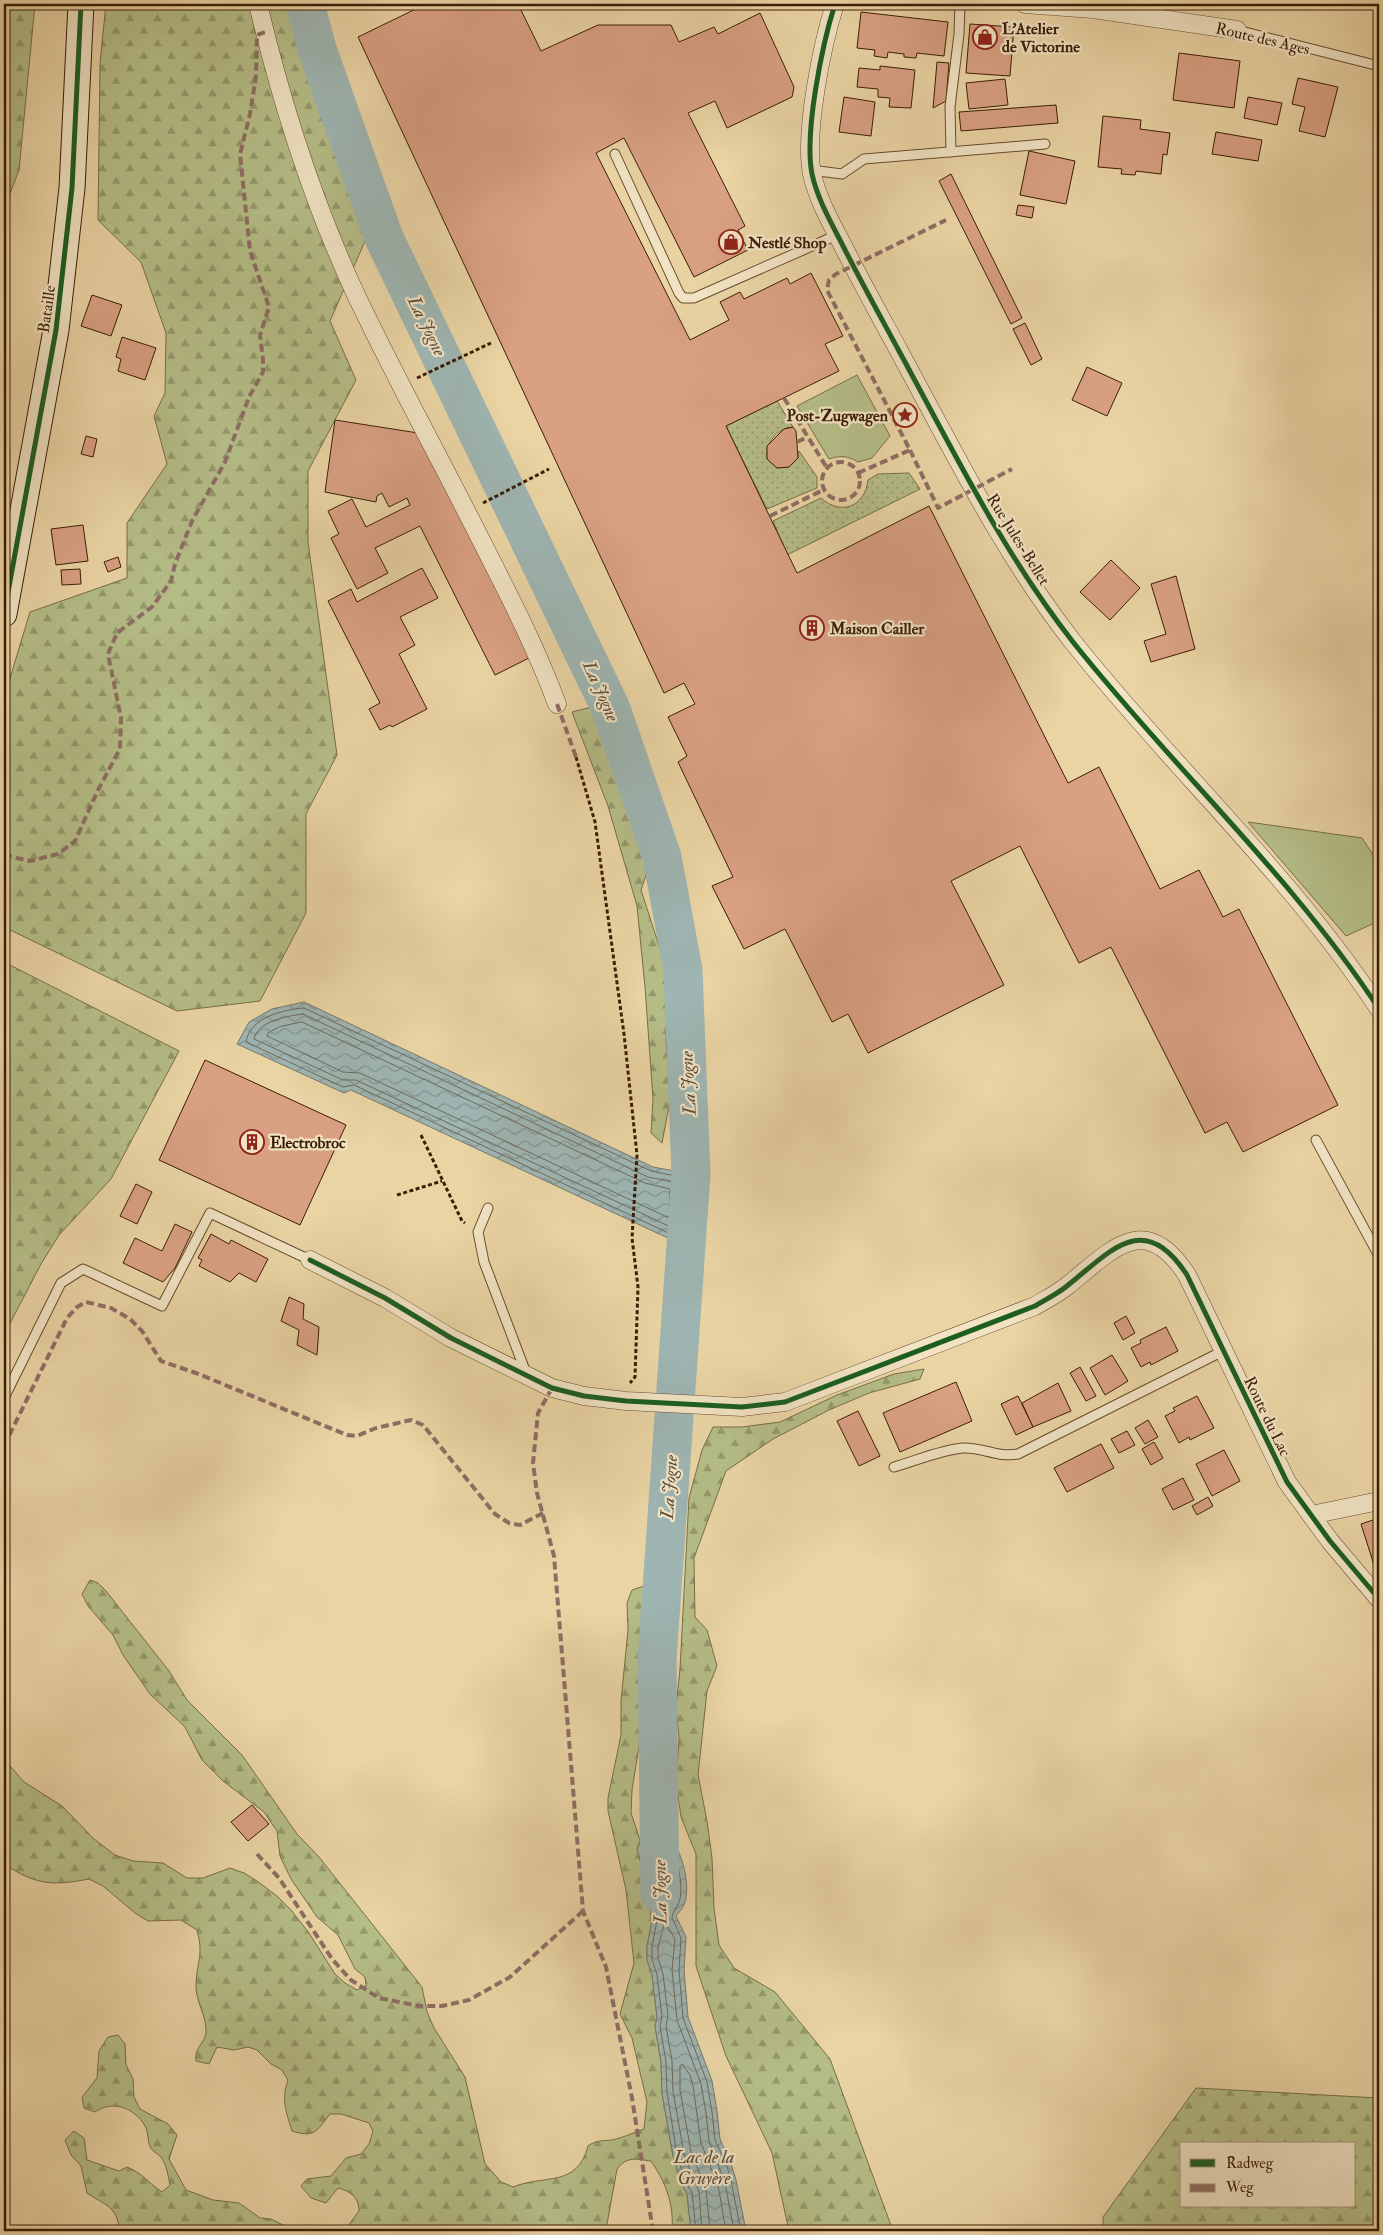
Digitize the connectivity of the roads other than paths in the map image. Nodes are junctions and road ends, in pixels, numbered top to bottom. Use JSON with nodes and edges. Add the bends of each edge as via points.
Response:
{"nodes":[{"id":1,"x":82,"y":4,"type":"edge"},
{"id":2,"x":258,"y":4,"type":"edge"},
{"id":3,"x":835,"y":4,"type":"edge"},
{"id":4,"x":960,"y":4,"type":"edge"},
{"id":5,"x":1025,"y":4,"type":"edge"},
{"id":6,"x":1091,"y":6,"type":"edge"},
{"id":7,"x":1237,"y":30,"type":"joint"},
{"id":8,"x":1379,"y":66,"type":"edge"},
{"id":9,"x":1045,"y":144,"type":"dead end"},
{"id":10,"x":951,"y":152,"type":"junction"},
{"id":11,"x":615,"y":154,"type":"dead end"},
{"id":12,"x":812,"y":170,"type":"junction"},
{"id":13,"x":837,"y":235,"type":"junction"},
{"id":14,"x":4,"y":614,"type":"edge"},
{"id":15,"x":556,"y":704,"type":"dead end"},
{"id":16,"x":1379,"y":1009,"type":"edge"},
{"id":17,"x":1316,"y":1140,"type":"dead end"},
{"id":18,"x":488,"y":1208,"type":"dead end"},
{"id":19,"x":1379,"y":1256,"type":"edge"},
{"id":20,"x":310,"y":1260,"type":"joint"},
{"id":21,"x":1223,"y":1351,"type":"junction"},
{"id":22,"x":526,"y":1373,"type":"junction"},
{"id":23,"x":4,"y":1398,"type":"edge"},
{"id":24,"x":894,"y":1467,"type":"dead end"},
{"id":25,"x":1379,"y":1501,"type":"edge"},
{"id":26,"x":1311,"y":1515,"type":"junction"},
{"id":27,"x":1379,"y":1599,"type":"edge"}],
"edges":[{"from":1,"to":14,"type":"main road","name":"Bataille","via":[[71,208],[56,330]]},
{"from":2,"to":15,"type":"street","via":[[292,131],[357,296],[530,636]]},
{"from":3,"to":12,"type":"street","name":"Rue Jules-Bellet","via":[[816,96],[811,137]]},
{"from":4,"to":10,"type":"lane","via":[[950,107]]},
{"from":5,"to":6,"type":"street","name":"Route des Ages"},
{"from":6,"to":7,"type":"street","name":"Route des Ages"},
{"from":7,"to":8,"type":"lane","name":"Route des Ages"},
{"from":9,"to":10,"type":"lane"},
{"from":10,"to":12,"type":"lane","via":[[864,159],[842,174]]},
{"from":11,"to":13,"type":"lane","via":[[683,298],[694,298]]},
{"from":12,"to":13,"type":"street","name":"Rue Jules-Bellet","via":[[819,196]]},
{"from":13,"to":16,"type":"street","name":"Rue Jules-Bellet","via":[[992,522],[1046,605],[1169,756],[1328,937]]},
{"from":17,"to":19,"type":"lane"},
{"from":18,"to":22,"type":"lane","via":[[478,1232],[488,1275]]},
{"from":20,"to":22,"type":"street","via":[[385,1298],[451,1338]]},
{"from":20,"to":23,"type":"lane","via":[[210,1213],[162,1306],[83,1269],[61,1283]]},
{"from":21,"to":22,"type":"street","name":"Route du Lac","via":[[1179,1262],[1166,1248],[1147,1240],[1116,1246],[1064,1288],[1035,1306],[785,1402],[727,1407],[626,1401],[552,1388]]},
{"from":21,"to":24,"type":"lane","via":[[1018,1454],[1007,1456],[974,1449],[955,1449]]},
{"from":21,"to":26,"type":"street","name":"Route du Lac","via":[[1280,1470]]},
{"from":25,"to":26,"type":"street"},
{"from":26,"to":27,"type":"street","name":"Route du Lac"}]}
